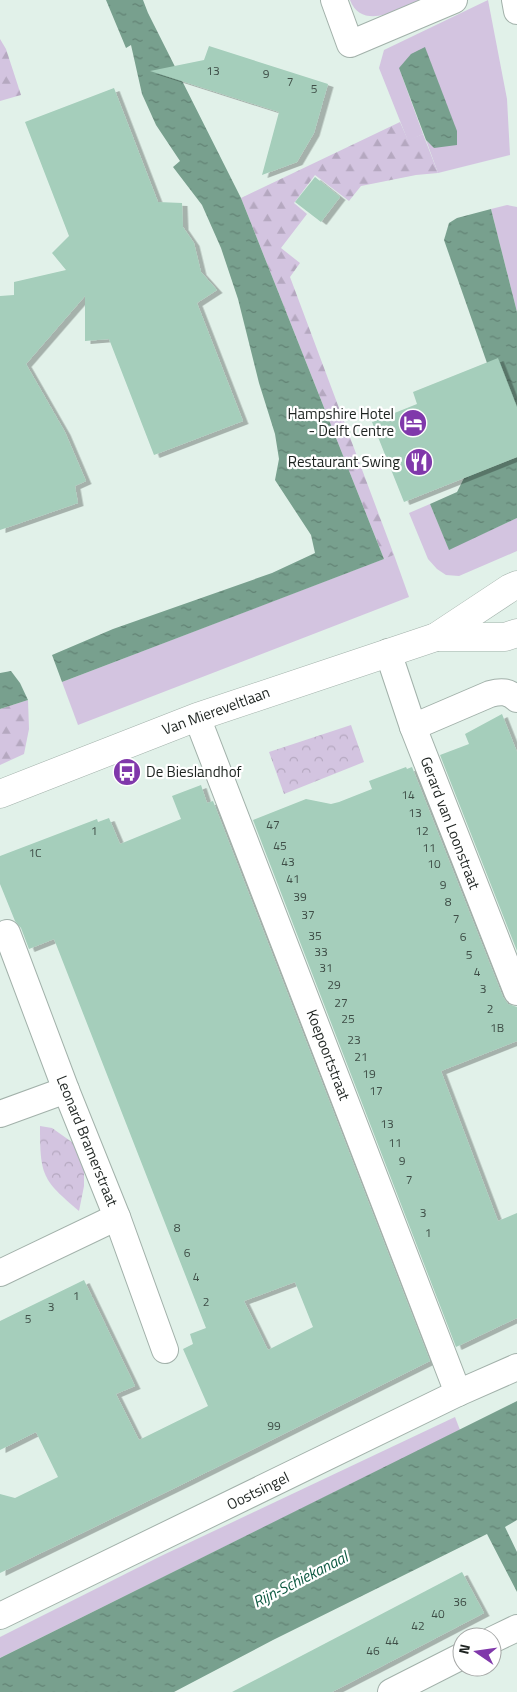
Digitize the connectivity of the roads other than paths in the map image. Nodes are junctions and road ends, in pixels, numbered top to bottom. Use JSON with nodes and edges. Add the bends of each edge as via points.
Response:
{"nodes":[{"id":1,"x":334,"y":0,"type":"edge"},
{"id":2,"x":454,"y":0,"type":"edge"},
{"id":3,"x":515,"y":0,"type":"edge"},
{"id":4,"x":517,"y":11,"type":"edge"},
{"id":5,"x":517,"y":585,"type":"edge"},
{"id":6,"x":517,"y":633,"type":"edge"},
{"id":7,"x":436,"y":637,"type":"junction"},
{"id":8,"x":388,"y":652,"type":"junction"},
{"id":9,"x":517,"y":699,"type":"edge"},
{"id":10,"x":197,"y":717,"type":"junction"},
{"id":11,"x":413,"y":727,"type":"junction"},
{"id":12,"x":0,"y":794,"type":"edge"},
{"id":13,"x":7,"y":933,"type":"dead end"},
{"id":14,"x":517,"y":992,"type":"edge"},
{"id":15,"x":66,"y":1090,"type":"junction"},
{"id":16,"x":0,"y":1114,"type":"edge"},
{"id":17,"x":117,"y":1217,"type":"junction"},
{"id":18,"x":0,"y":1273,"type":"edge"},
{"id":19,"x":165,"y":1350,"type":"dead end"},
{"id":20,"x":517,"y":1367,"type":"edge"},
{"id":21,"x":458,"y":1393,"type":"junction"},
{"id":22,"x":0,"y":1616,"type":"edge"},
{"id":23,"x":452,"y":1661,"type":"edge"},
{"id":24,"x":391,"y":1692,"type":"edge"}],
"edges":[{"from":1,"to":2,"type":"street","via":[[350,44]]},
{"from":3,"to":4,"type":"street"},
{"from":5,"to":7,"type":"main road"},
{"from":6,"to":7,"type":"main road","via":[[505,637]]},
{"from":7,"to":8,"type":"main road","name":"Van Miereveltlaan"},
{"from":8,"to":10,"type":"main road","name":"Van Miereveltlaan"},
{"from":8,"to":11,"type":"street","name":"Gerard van Loonstraat"},
{"from":9,"to":11,"type":"street","via":[[502,691],[490,694]]},
{"from":10,"to":12,"type":"main road","name":"Van Miereveltlaan"},
{"from":10,"to":21,"type":"street","name":"Koepoortstraat"},
{"from":11,"to":14,"type":"street","name":"Gerard van Loonstraat"},
{"from":13,"to":15,"type":"street","name":"Leonard Bramerstraat"},
{"from":15,"to":16,"type":"street"},
{"from":15,"to":17,"type":"street","name":"Leonard Bramerstraat"},
{"from":17,"to":18,"type":"street"},
{"from":17,"to":19,"type":"street","name":"Leonard Bramerstraat"},
{"from":20,"to":21,"type":"street","name":"Oostsingel"},
{"from":21,"to":22,"type":"street","name":"Oostsingel"},
{"from":23,"to":24,"type":"street"}]}
